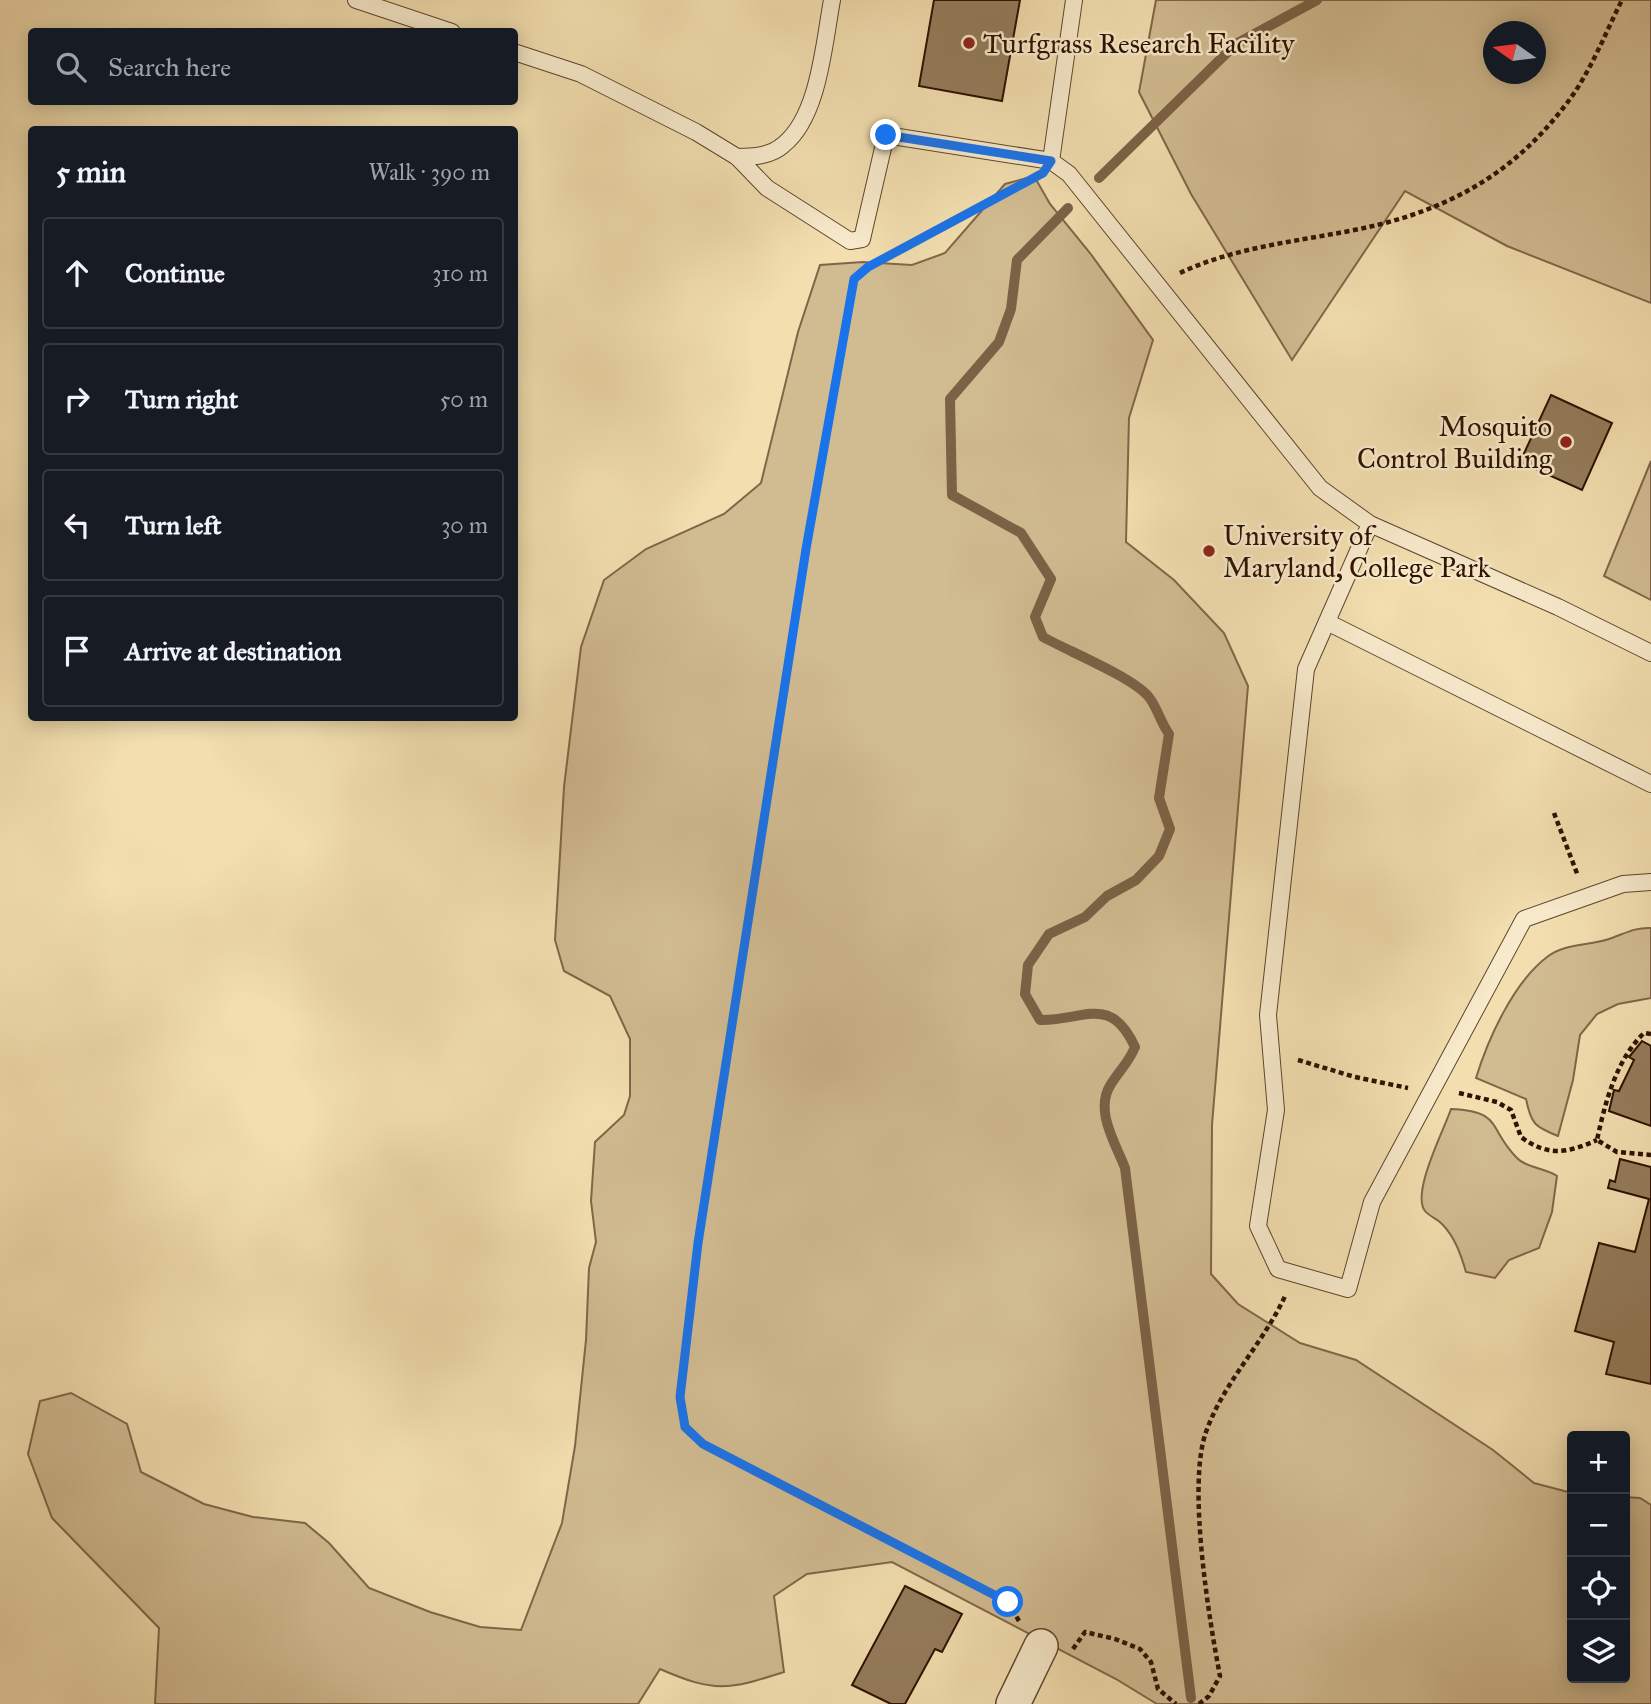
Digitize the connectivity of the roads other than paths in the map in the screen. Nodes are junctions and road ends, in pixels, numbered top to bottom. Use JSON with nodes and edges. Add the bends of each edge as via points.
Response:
{"nodes":[{"id":1,"x":356,"y":0,"type":"edge"},
{"id":2,"x":832,"y":0,"type":"edge"},
{"id":3,"x":1074,"y":0,"type":"edge"},
{"id":4,"x":440,"y":28,"type":"edge"},
{"id":5,"x":518,"y":53,"type":"edge"},
{"id":6,"x":737,"y":157,"type":"junction"},
{"id":7,"x":1051,"y":161,"type":"junction"},
{"id":8,"x":1370,"y":524,"type":"junction"},
{"id":9,"x":1326,"y":622,"type":"junction"},
{"id":10,"x":1651,"y":653,"type":"edge"},
{"id":11,"x":1651,"y":784,"type":"edge"},
{"id":12,"x":1651,"y":882,"type":"edge"},
{"id":13,"x":1038,"y":1654,"type":"road end"},
{"id":14,"x":1013,"y":1704,"type":"edge"}],
"edges":[{"from":1,"to":4,"type":"lane"},
{"from":2,"to":6,"type":"lane","via":[[805,121],[783,146],[759,156]]},
{"from":3,"to":7,"type":"lane"},
{"from":5,"to":6,"type":"lane","via":[[581,74]]},
{"from":6,"to":7,"type":"lane","via":[[768,188],[850,241],[862,239],[886,135]]},
{"from":7,"to":8,"type":"lane","via":[[1069,174],[1320,488]]},
{"from":8,"to":9,"type":"lane"},
{"from":8,"to":10,"type":"lane"},
{"from":9,"to":11,"type":"lane"},
{"from":9,"to":12,"type":"lane","via":[[1306,669],[1268,1015],[1276,1110],[1258,1226],[1278,1269],[1348,1289],[1372,1202],[1524,919],[1623,884]]},
{"from":13,"to":14,"type":"street"}]}
